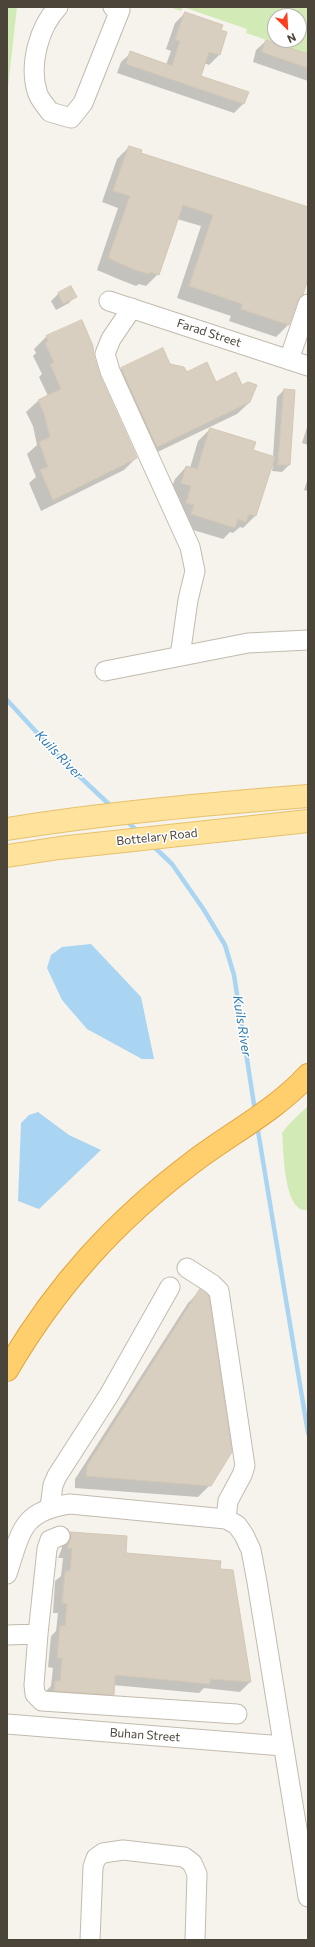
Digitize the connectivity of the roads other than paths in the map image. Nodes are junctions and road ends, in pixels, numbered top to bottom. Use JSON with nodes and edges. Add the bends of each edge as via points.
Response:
{"nodes":[{"id":1,"x":58,"y":7,"type":"edge"},
{"id":2,"x":113,"y":7,"type":"edge"},
{"id":3,"x":109,"y":301,"type":"dead end"},
{"id":4,"x":308,"y":304,"type":"edge"},
{"id":5,"x":132,"y":308,"type":"junction"},
{"id":6,"x":289,"y":360,"type":"junction"},
{"id":7,"x":308,"y":366,"type":"edge"},
{"id":8,"x":308,"y":640,"type":"edge"},
{"id":9,"x":180,"y":656,"type":"junction"},
{"id":10,"x":105,"y":671,"type":"dead end"},
{"id":11,"x":308,"y":796,"type":"edge"},
{"id":12,"x":308,"y":821,"type":"edge"},
{"id":13,"x":7,"y":829,"type":"edge"},
{"id":14,"x":7,"y":856,"type":"edge"},
{"id":15,"x":308,"y":1075,"type":"edge"},
{"id":16,"x":187,"y":1268,"type":"dead end"},
{"id":17,"x":170,"y":1287,"type":"dead end"},
{"id":18,"x":7,"y":1370,"type":"edge"},
{"id":19,"x":50,"y":1507,"type":"junction"},
{"id":20,"x":226,"y":1519,"type":"junction"},
{"id":21,"x":60,"y":1536,"type":"dead end"},
{"id":22,"x":7,"y":1574,"type":"edge"},
{"id":23,"x":38,"y":1634,"type":"junction"},
{"id":24,"x":7,"y":1635,"type":"edge"},
{"id":25,"x":237,"y":1714,"type":"dead end"},
{"id":26,"x":7,"y":1724,"type":"edge"},
{"id":27,"x":283,"y":1746,"type":"junction"},
{"id":28,"x":308,"y":1897,"type":"edge"},
{"id":29,"x":90,"y":1940,"type":"edge"},
{"id":30,"x":195,"y":1940,"type":"edge"}],
"edges":[{"from":1,"to":2,"type":"street","via":[[42,30],[34,70],[37,92],[50,112],[71,118],[83,103],[120,10]]},
{"from":3,"to":5,"type":"street","name":"Farad Street"},
{"from":4,"to":6,"type":"street"},
{"from":5,"to":6,"type":"street","name":"Farad Street"},
{"from":5,"to":9,"type":"street","via":[[111,339],[105,354],[110,371],[190,546],[195,571]]},
{"from":6,"to":7,"type":"street","name":"Farad Street"},
{"from":8,"to":9,"type":"street","via":[[248,643]]},
{"from":9,"to":10,"type":"street"},
{"from":11,"to":13,"type":"main road","via":[[204,804]]},
{"from":12,"to":14,"type":"main road","name":"Bottelary Road"},
{"from":15,"to":18,"type":"highway","via":[[277,1104],[165,1182],[102,1240],[49,1304]]},
{"from":16,"to":20,"type":"street","via":[[212,1284],[218,1291],[221,1306],[245,1466],[228,1501]]},
{"from":17,"to":19,"type":"street","via":[[109,1395],[57,1476]]},
{"from":19,"to":20,"type":"street","via":[[70,1504]]},
{"from":19,"to":22,"type":"street","via":[[37,1513],[28,1522]]},
{"from":20,"to":27,"type":"street","via":[[237,1525],[250,1550]]},
{"from":21,"to":23,"type":"street","via":[[50,1540],[47,1549]]},
{"from":23,"to":24,"type":"street"},
{"from":23,"to":25,"type":"street","via":[[34,1685],[35,1694],[42,1700]]},
{"from":26,"to":27,"type":"street","name":"Buhan Street"},
{"from":27,"to":28,"type":"street"},
{"from":29,"to":30,"type":"street","via":[[93,1868],[96,1858],[103,1853],[123,1850],[184,1856],[192,1863],[197,1874]]}]}
